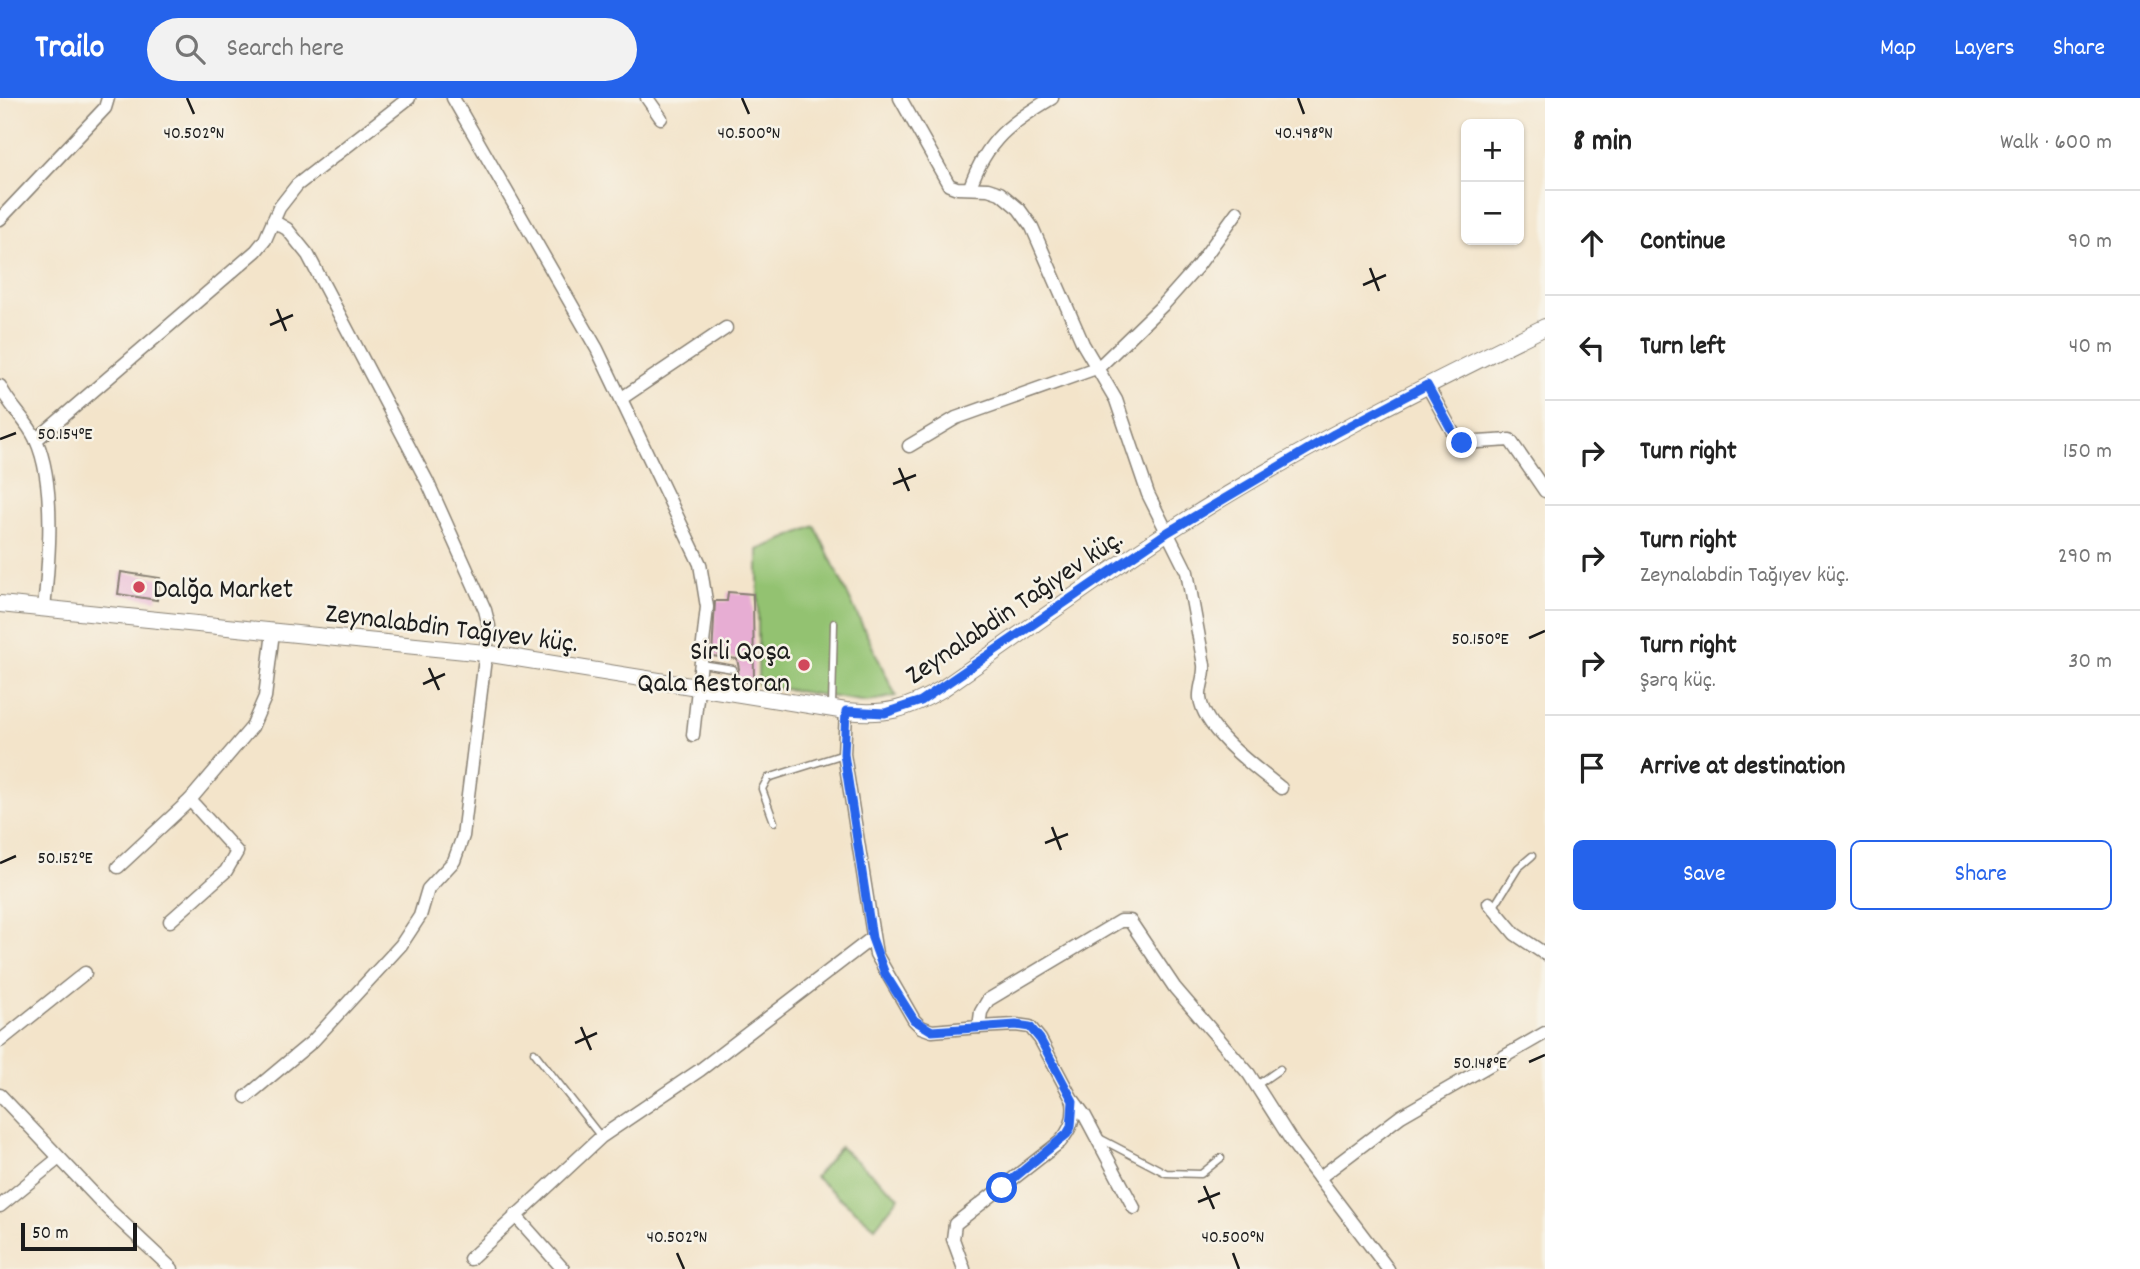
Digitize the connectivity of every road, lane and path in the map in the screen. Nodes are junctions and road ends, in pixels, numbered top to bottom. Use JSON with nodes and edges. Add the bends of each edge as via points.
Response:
{"nodes":[{"id":1,"x":108,"y":98,"type":"edge"},
{"id":2,"x":409,"y":98,"type":"edge"},
{"id":3,"x":647,"y":98,"type":"edge"},
{"id":4,"x":900,"y":98,"type":"edge"},
{"id":5,"x":1052,"y":98,"type":"edge"},
{"id":6,"x":455,"y":99,"type":"edge"},
{"id":7,"x":661,"y":118,"type":"dead end"},
{"id":8,"x":970,"y":187,"type":"junction"},
{"id":9,"x":1237,"y":212,"type":"dead end"},
{"id":10,"x":0,"y":219,"type":"edge"},
{"id":11,"x":273,"y":221,"type":"junction"},
{"id":12,"x":1545,"y":327,"type":"edge"},
{"id":13,"x":726,"y":328,"type":"dead end"},
{"id":14,"x":1099,"y":367,"type":"junction"},
{"id":15,"x":1427,"y":385,"type":"junction"},
{"id":16,"x":0,"y":386,"type":"edge"},
{"id":17,"x":622,"y":398,"type":"junction"},
{"id":18,"x":36,"y":440,"type":"junction"},
{"id":19,"x":909,"y":446,"type":"dead end"},
{"id":20,"x":1545,"y":491,"type":"edge"},
{"id":21,"x":1168,"y":532,"type":"junction"},
{"id":22,"x":0,"y":604,"type":"edge"},
{"id":23,"x":44,"y":608,"type":"junction"},
{"id":24,"x":834,"y":623,"type":"dead end"},
{"id":25,"x":273,"y":632,"type":"junction"},
{"id":26,"x":485,"y":653,"type":"junction"},
{"id":27,"x":702,"y":664,"type":"junction"},
{"id":28,"x":733,"y":669,"type":"dead end"},
{"id":29,"x":700,"y":685,"type":"junction"},
{"id":30,"x":839,"y":710,"type":"junction"},
{"id":31,"x":692,"y":735,"type":"dead end"},
{"id":32,"x":844,"y":754,"type":"junction"},
{"id":33,"x":1281,"y":788,"type":"dead end"},
{"id":34,"x":190,"y":800,"type":"junction"},
{"id":35,"x":774,"y":822,"type":"dead end"},
{"id":36,"x":1532,"y":856,"type":"dead end"},
{"id":37,"x":118,"y":867,"type":"dead end"},
{"id":38,"x":1491,"y":906,"type":"joint"},
{"id":39,"x":170,"y":922,"type":"dead end"},
{"id":40,"x":872,"y":938,"type":"junction"},
{"id":41,"x":1545,"y":954,"type":"edge"},
{"id":42,"x":85,"y":973,"type":"dead end"},
{"id":43,"x":979,"y":1027,"type":"junction"},
{"id":44,"x":1545,"y":1033,"type":"edge"},
{"id":45,"x":0,"y":1041,"type":"edge"},
{"id":46,"x":534,"y":1052,"type":"dead end"},
{"id":47,"x":1280,"y":1069,"type":"dead end"},
{"id":48,"x":1257,"y":1085,"type":"junction"},
{"id":49,"x":0,"y":1094,"type":"edge"},
{"id":50,"x":247,"y":1097,"type":"dead end"},
{"id":51,"x":1073,"y":1101,"type":"junction"},
{"id":52,"x":1096,"y":1136,"type":"junction"},
{"id":53,"x":601,"y":1138,"type":"junction"},
{"id":54,"x":59,"y":1158,"type":"junction"},
{"id":55,"x":1221,"y":1158,"type":"dead end"},
{"id":56,"x":1319,"y":1178,"type":"junction"},
{"id":57,"x":0,"y":1206,"type":"edge"},
{"id":58,"x":1133,"y":1208,"type":"dead end"},
{"id":59,"x":515,"y":1215,"type":"junction"},
{"id":60,"x":470,"y":1259,"type":"dead end"},
{"id":61,"x":172,"y":1269,"type":"edge"},
{"id":62,"x":563,"y":1269,"type":"edge"},
{"id":63,"x":964,"y":1269,"type":"edge"},
{"id":64,"x":1388,"y":1269,"type":"edge"}],
"edges":[{"from":1,"to":10,"type":"street","via":[[105,108]]},
{"from":2,"to":11,"type":"street","via":[[297,185]]},
{"from":3,"to":7,"type":"street"},
{"from":4,"to":8,"type":"street","via":[[950,184]]},
{"from":5,"to":8,"type":"street","via":[[1004,129],[979,162]]},
{"from":6,"to":17,"type":"street"},
{"from":8,"to":14,"type":"street","via":[[1000,193],[1026,218],[1083,344]]},
{"from":9,"to":14,"type":"street","via":[[1165,303]]},
{"from":11,"to":18,"type":"street","via":[[256,251]]},
{"from":11,"to":26,"type":"street","via":[[287,229],[308,255],[428,483],[485,610]]},
{"from":12,"to":15,"type":"street","name":"Zeynalabdin Tağıyev küç."},
{"from":13,"to":17,"type":"street"},
{"from":14,"to":19,"type":"street","via":[[956,418]]},
{"from":14,"to":21,"type":"street","via":[[1116,400],[1148,494]]},
{"from":15,"to":20,"type":"street","via":[[1456,438],[1468,444],[1510,440]]},
{"from":15,"to":21,"type":"street","name":"Zeynalabdin Tağıyev küç."},
{"from":16,"to":18,"type":"street"},
{"from":17,"to":27,"type":"street","via":[[700,564],[707,607]]},
{"from":18,"to":23,"type":"street","via":[[50,535]]},
{"from":21,"to":30,"type":"street","name":"Zeynalabdin Tağıyev küç.","via":[[921,701],[885,713]]},
{"from":21,"to":33,"type":"street","via":[[1186,572],[1194,605],[1204,665],[1200,694],[1205,714],[1250,763]]},
{"from":22,"to":23,"type":"street","name":"Zeynalabdin Tağıyev küç."},
{"from":23,"to":25,"type":"street","name":"Zeynalabdin Tağıyev küç."},
{"from":24,"to":30,"type":"lane"},
{"from":25,"to":26,"type":"street","name":"Zeynalabdin Tağıyev küç."},
{"from":25,"to":34,"type":"street","via":[[260,711],[252,727]]},
{"from":26,"to":29,"type":"street","name":"Zeynalabdin Tağıyev küç."},
{"from":26,"to":50,"type":"street","via":[[463,836],[454,861],[428,889],[420,916],[401,944],[313,1041]]},
{"from":27,"to":28,"type":"lane"},
{"from":27,"to":29,"type":"street"},
{"from":29,"to":30,"type":"street","name":"Zeynalabdin Tağıyev küç."},
{"from":29,"to":31,"type":"street"},
{"from":30,"to":32,"type":"street"},
{"from":32,"to":35,"type":"lane","via":[[768,778],[762,789]]},
{"from":32,"to":40,"type":"street"},
{"from":34,"to":37,"type":"street"},
{"from":34,"to":39,"type":"street","via":[[237,852],[226,871]]},
{"from":36,"to":38,"type":"lane"},
{"from":38,"to":41,"type":"street","via":[[1515,934]]},
{"from":40,"to":43,"type":"street","via":[[885,974],[921,1027],[932,1031]]},
{"from":40,"to":53,"type":"street","via":[[701,1070]]},
{"from":42,"to":45,"type":"street"},
{"from":43,"to":48,"type":"street","via":[[988,1000],[1125,920]]},
{"from":43,"to":51,"type":"street","via":[[1030,1027]]},
{"from":44,"to":56,"type":"street","via":[[1401,1116]]},
{"from":46,"to":53,"type":"lane"},
{"from":47,"to":48,"type":"lane"},
{"from":48,"to":56,"type":"street"},
{"from":49,"to":54,"type":"street"},
{"from":51,"to":52,"type":"street"},
{"from":51,"to":63,"type":"street","via":[[1071,1127],[1060,1142],[955,1224],[953,1239]]},
{"from":52,"to":55,"type":"lane","via":[[1166,1174],[1201,1174]]},
{"from":52,"to":58,"type":"street"},
{"from":53,"to":59,"type":"street"},
{"from":54,"to":57,"type":"street"},
{"from":54,"to":61,"type":"street"},
{"from":56,"to":64,"type":"street"},
{"from":59,"to":60,"type":"street"},
{"from":59,"to":62,"type":"street"}]}
